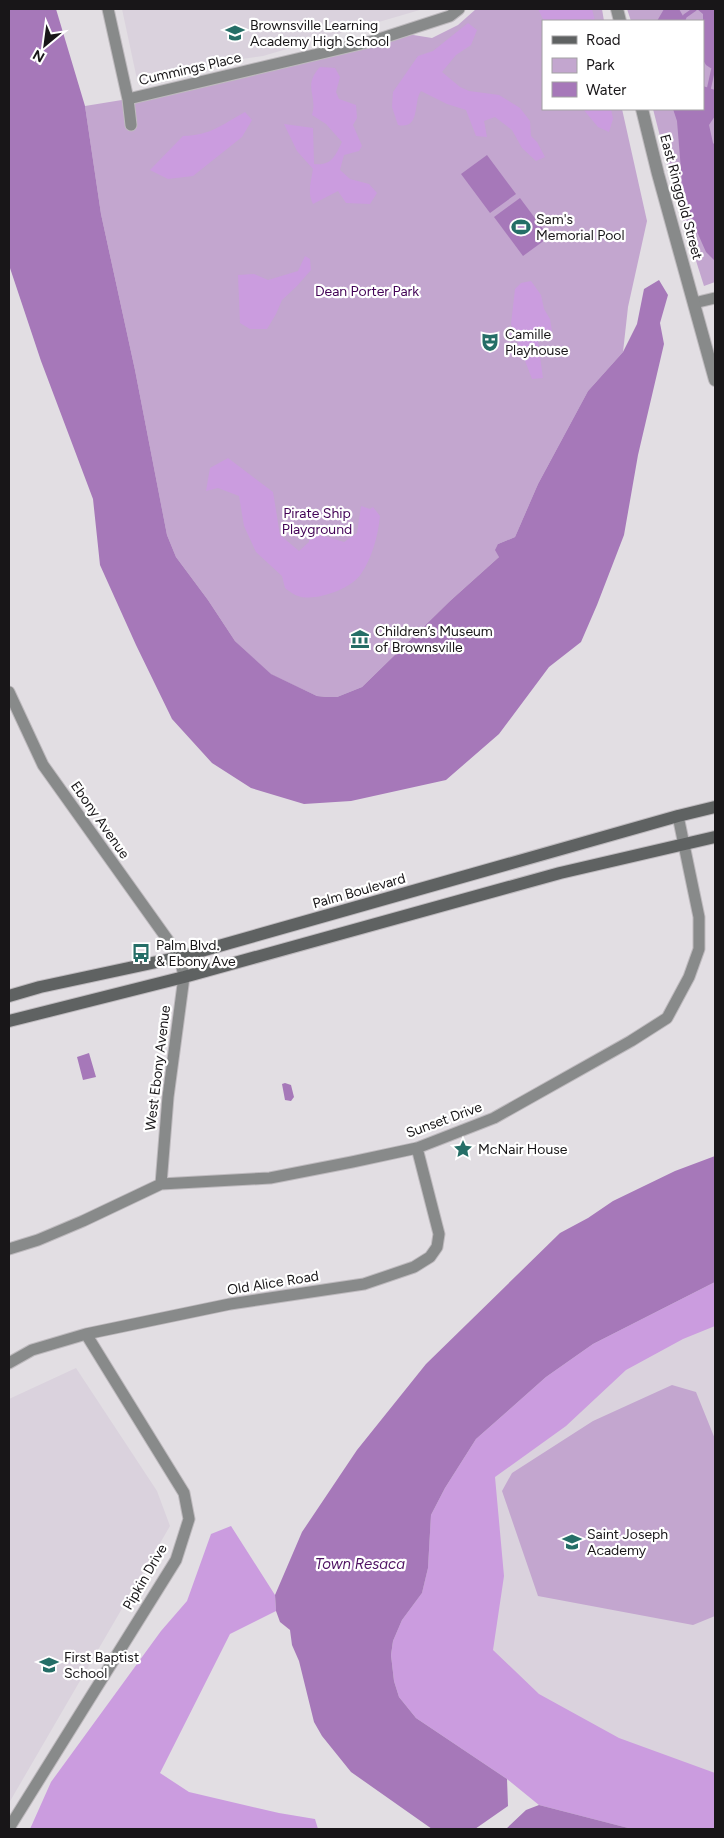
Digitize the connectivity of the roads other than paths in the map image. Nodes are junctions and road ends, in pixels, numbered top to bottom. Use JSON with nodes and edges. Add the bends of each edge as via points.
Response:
{"nodes":[{"id":1,"x":108,"y":9,"type":"edge"},
{"id":2,"x":459,"y":9,"type":"edge"},
{"id":3,"x":128,"y":99,"type":"junction"},
{"id":4,"x":642,"y":110,"type":"edge"},
{"id":5,"x":131,"y":125,"type":"dead end"},
{"id":6,"x":715,"y":298,"type":"edge"},
{"id":7,"x":694,"y":303,"type":"junction"},
{"id":8,"x":715,"y":380,"type":"edge"},
{"id":9,"x":9,"y":692,"type":"edge"},
{"id":10,"x":715,"y":807,"type":"edge"},
{"id":11,"x":678,"y":816,"type":"junction"},
{"id":12,"x":715,"y":836,"type":"edge"},
{"id":13,"x":685,"y":845,"type":"junction"},
{"id":14,"x":180,"y":957,"type":"junction"},
{"id":15,"x":184,"y":977,"type":"junction"},
{"id":16,"x":9,"y":996,"type":"edge"},
{"id":17,"x":9,"y":1022,"type":"edge"},
{"id":18,"x":416,"y":1148,"type":"junction"},
{"id":19,"x":161,"y":1184,"type":"junction"},
{"id":20,"x":9,"y":1249,"type":"edge"},
{"id":21,"x":86,"y":1334,"type":"junction"},
{"id":22,"x":9,"y":1363,"type":"edge"},
{"id":23,"x":9,"y":1828,"type":"edge"}],
"edges":[{"from":1,"to":3,"type":"street"},
{"from":2,"to":3,"type":"street","name":"Cummings Place","via":[[450,16],[373,41]]},
{"from":3,"to":5,"type":"street"},
{"from":4,"to":7,"type":"street","name":"East Ringgold Street"},
{"from":6,"to":7,"type":"street"},
{"from":7,"to":8,"type":"street","name":"East Ringgold Street"},
{"from":9,"to":14,"type":"street","name":"Ebony Avenue","via":[[43,765]]},
{"from":10,"to":11,"type":"main road","name":"Palm Boulevard"},
{"from":11,"to":13,"type":"street","name":"Sunset Drive"},
{"from":11,"to":14,"type":"main road","name":"Palm Boulevard"},
{"from":12,"to":13,"type":"main road"},
{"from":13,"to":15,"type":"main road","via":[[560,873]]},
{"from":13,"to":18,"type":"street","name":"Sunset Drive","via":[[699,917],[699,949],[690,977],[666,1018],[494,1118]]},
{"from":14,"to":15,"type":"street","name":"West Ebony Avenue"},
{"from":14,"to":16,"type":"main road","name":"Palm Boulevard"},
{"from":15,"to":17,"type":"main road"},
{"from":15,"to":19,"type":"street","name":"West Ebony Avenue","via":[[168,1097]]},
{"from":18,"to":19,"type":"street","name":"Sunset Drive","via":[[270,1178]]},
{"from":18,"to":21,"type":"street","name":"Old Alice Road","via":[[439,1234],[437,1247],[430,1257],[414,1267],[364,1284],[230,1304]]},
{"from":19,"to":20,"type":"street","name":"Sunset Drive","via":[[74,1225]]},
{"from":21,"to":22,"type":"street","name":"Old Alice Road","via":[[32,1350]]},
{"from":21,"to":23,"type":"street","name":"Pipkin Drive","via":[[184,1493],[189,1519],[176,1560]]}]}
